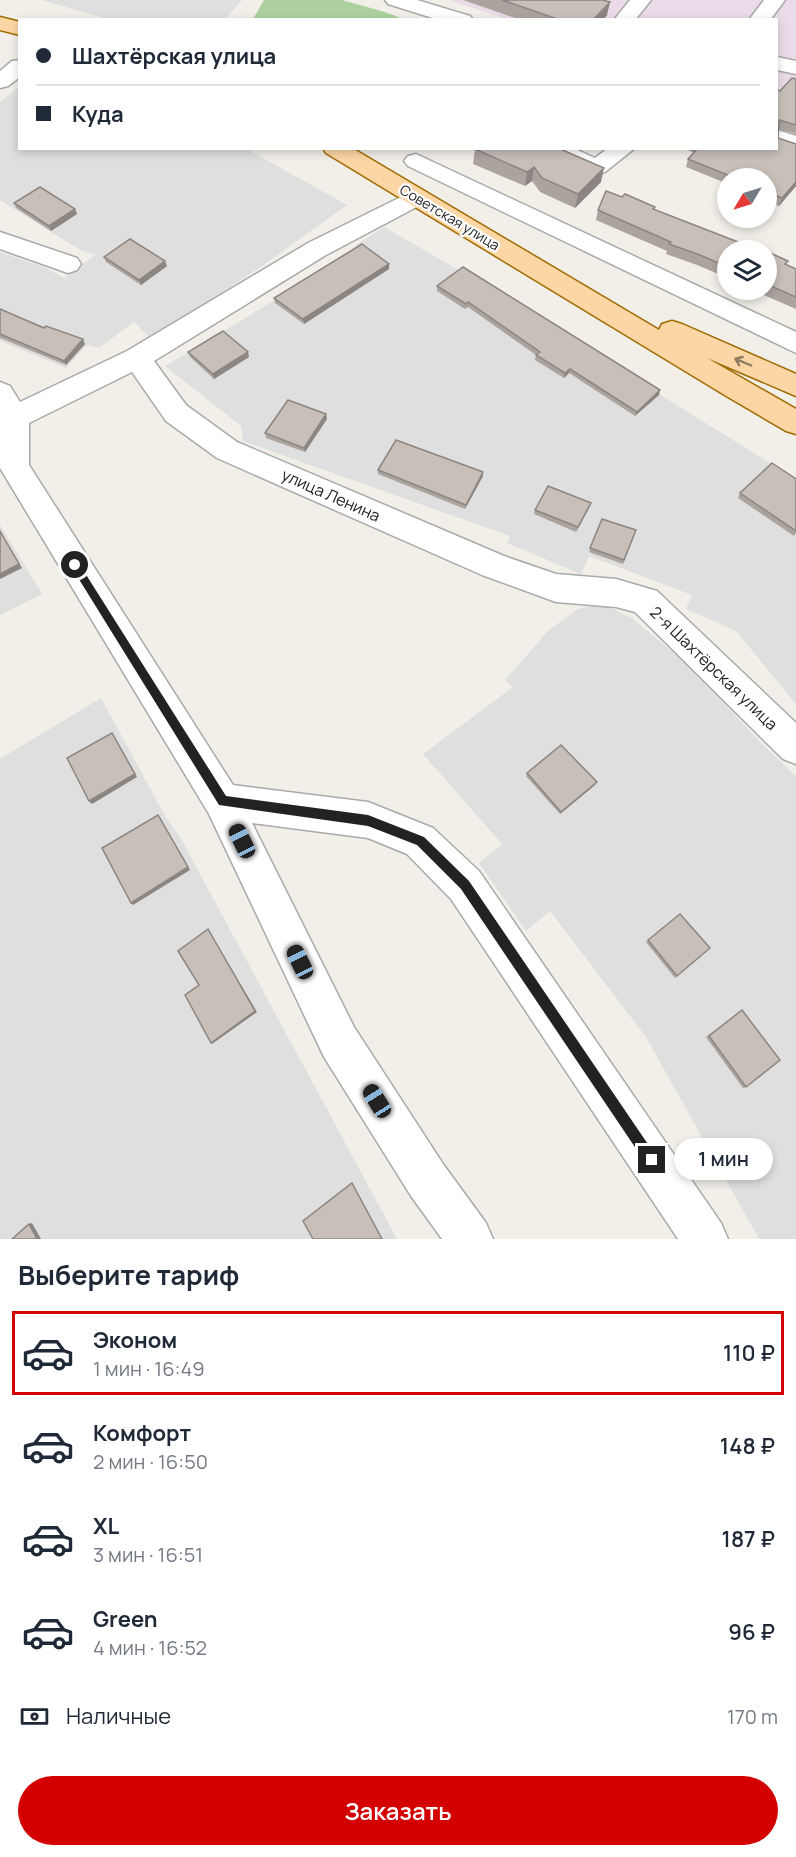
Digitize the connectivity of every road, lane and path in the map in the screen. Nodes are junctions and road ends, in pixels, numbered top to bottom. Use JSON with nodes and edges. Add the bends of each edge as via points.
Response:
{"nodes":[{"id":1,"x":394,"y":0,"type":"edge"},
{"id":2,"x":641,"y":0,"type":"edge"},
{"id":3,"x":775,"y":0,"type":"edge"},
{"id":4,"x":456,"y":18,"type":"edge"},
{"id":5,"x":626,"y":18,"type":"edge"},
{"id":6,"x":761,"y":18,"type":"edge"},
{"id":7,"x":0,"y":23,"type":"edge"},
{"id":8,"x":18,"y":28,"type":"edge"},
{"id":9,"x":778,"y":63,"type":"edge"},
{"id":10,"x":18,"y":68,"type":"edge"},
{"id":11,"x":796,"y":68,"type":"edge"},
{"id":12,"x":0,"y":81,"type":"edge"},
{"id":13,"x":337,"y":150,"type":"edge"},
{"id":14,"x":435,"y":150,"type":"edge"},
{"id":15,"x":556,"y":150,"type":"edge"},
{"id":16,"x":621,"y":150,"type":"edge"},
{"id":17,"x":416,"y":161,"type":"junction"},
{"id":18,"x":379,"y":174,"type":"junction"},
{"id":19,"x":417,"y":197,"type":"junction"},
{"id":20,"x":0,"y":240,"type":"edge"},
{"id":21,"x":68,"y":264,"type":"dead end"},
{"id":22,"x":567,"y":286,"type":"junction"},
{"id":23,"x":796,"y":343,"type":"edge"},
{"id":24,"x":137,"y":358,"type":"junction"},
{"id":25,"x":796,"y":386,"type":"edge"},
{"id":26,"x":5,"y":412,"type":"edge"},
{"id":27,"x":796,"y":423,"type":"edge"},
{"id":28,"x":556,"y":588,"type":"joint"},
{"id":29,"x":796,"y":747,"type":"edge"},
{"id":30,"x":222,"y":801,"type":"junction"},
{"id":31,"x":470,"y":1239,"type":"edge"},
{"id":32,"x":705,"y":1239,"type":"edge"}],
"edges":[{"from":1,"to":4,"type":"street"},
{"from":2,"to":5,"type":"street"},
{"from":3,"to":6,"type":"street"},
{"from":7,"to":8,"type":"main road"},
{"from":9,"to":11,"type":"street"},
{"from":10,"to":12,"type":"street"},
{"from":13,"to":18,"type":"main road","name":"Советская улица"},
{"from":14,"to":17,"type":"street"},
{"from":15,"to":16,"type":"street","via":[[597,167]]},
{"from":17,"to":18,"type":"street"},
{"from":17,"to":23,"type":"street"},
{"from":18,"to":19,"type":"main road","name":"Советская улица"},
{"from":19,"to":22,"type":"main road","name":"Советская улица"},
{"from":19,"to":24,"type":"street","via":[[317,249]]},
{"from":20,"to":21,"type":"street"},
{"from":25,"to":22,"type":"main road","name":"Советская улица","one_way":true},
{"from":22,"to":27,"type":"main road","name":"Советская улица"},
{"from":24,"to":26,"type":"street"},
{"from":24,"to":28,"type":"street","name":"улица Ленина","via":[[176,412],[228,450],[492,566]]},
{"from":26,"to":30,"type":"street","via":[[14,466]]},
{"from":28,"to":29,"type":"street","name":"2-я Шахтёрская улица","via":[[616,593],[645,601]]},
{"from":30,"to":31,"type":"street","via":[[339,1042],[427,1180]]},
{"from":30,"to":32,"type":"street","via":[[368,820],[420,841],[465,885]]}]}
